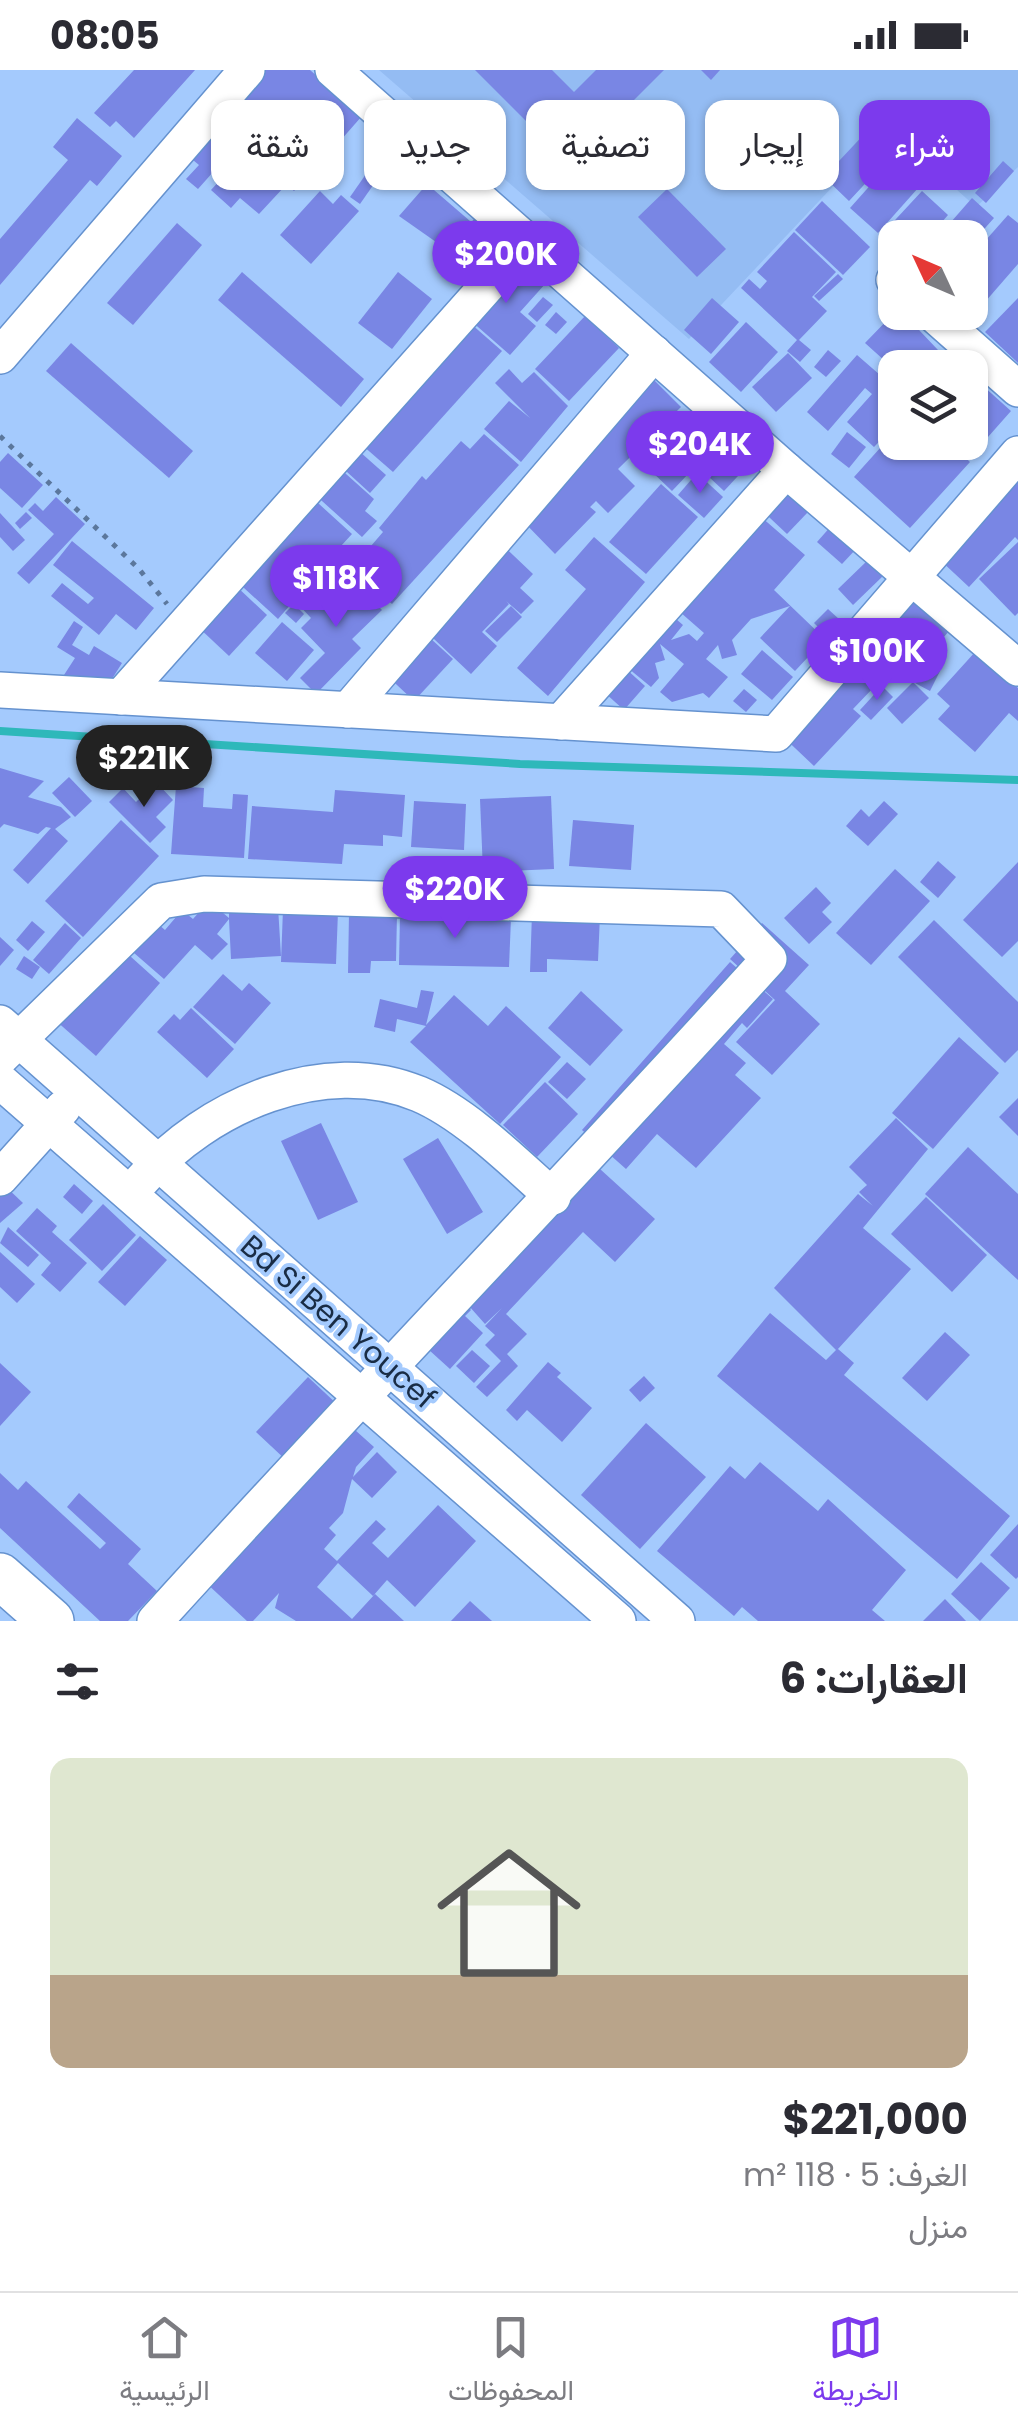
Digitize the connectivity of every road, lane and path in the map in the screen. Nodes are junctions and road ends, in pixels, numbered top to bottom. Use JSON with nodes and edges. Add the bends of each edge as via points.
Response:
{"nodes":[{"id":1,"x":247,"y":70,"type":"edge"},
{"id":2,"x":334,"y":70,"type":"edge"},
{"id":3,"x":527,"y":241,"type":"junction"},
{"id":4,"x":951,"y":330,"type":"edge"},
{"id":5,"x":654,"y":353,"type":"junction"},
{"id":6,"x":0,"y":356,"type":"edge"},
{"id":7,"x":1018,"y":389,"type":"edge"},
{"id":8,"x":0,"y":436,"type":"edge"},
{"id":9,"x":1018,"y":454,"type":"edge"},
{"id":10,"x":786,"y":470,"type":"junction"},
{"id":11,"x":911,"y":577,"type":"junction"},
{"id":12,"x":185,"y":625,"type":"junction"},
{"id":13,"x":1015,"y":662,"type":"edge"},
{"id":14,"x":0,"y":690,"type":"edge"},
{"id":15,"x":121,"y":697,"type":"junction"},
{"id":16,"x":348,"y":710,"type":"junction"},
{"id":17,"x":562,"y":722,"type":"junction"},
{"id":18,"x":7,"y":1041,"type":"edge"},
{"id":19,"x":0,"y":1081,"type":"edge"},
{"id":20,"x":78,"y":1093,"type":"junction"},
{"id":21,"x":48,"y":1124,"type":"junction"},
{"id":22,"x":157,"y":1162,"type":"junction"},
{"id":23,"x":0,"y":1178,"type":"edge"},
{"id":24,"x":128,"y":1196,"type":"junction"},
{"id":25,"x":554,"y":1197,"type":"junction"},
{"id":26,"x":388,"y":1365,"type":"junction"},
{"id":27,"x":358,"y":1397,"type":"junction"},
{"id":28,"x":556,"y":1514,"type":"junction"},
{"id":29,"x":530,"y":1544,"type":"junction"},
{"id":30,"x":0,"y":1576,"type":"edge"},
{"id":31,"x":50,"y":1621,"type":"edge"},
{"id":32,"x":156,"y":1621,"type":"edge"},
{"id":33,"x":618,"y":1621,"type":"edge"},
{"id":34,"x":677,"y":1621,"type":"edge"}],
"edges":[{"from":1,"to":6,"type":"street"},
{"from":2,"to":3,"type":"street"},
{"from":3,"to":5,"type":"street"},
{"from":3,"to":12,"type":"street"},
{"from":4,"to":7,"type":"street"},
{"from":5,"to":10,"type":"street"},
{"from":5,"to":16,"type":"street"},
{"from":8,"to":12,"type":"path","via":[[138,569]]},
{"from":9,"to":11,"type":"street"},
{"from":10,"to":11,"type":"street"},
{"from":10,"to":17,"type":"street"},
{"from":11,"to":13,"type":"street"},
{"from":11,"to":17,"type":"street","via":[[776,734]]},
{"from":12,"to":15,"type":"street"},
{"from":14,"to":15,"type":"street"},
{"from":15,"to":16,"type":"street"},
{"from":16,"to":17,"type":"street"},
{"from":18,"to":20,"type":"street","name":"Bd Si Ben Youcef"},
{"from":18,"to":25,"type":"street","via":[[162,901],[204,894],[721,908],[769,959]]},
{"from":19,"to":21,"type":"street","name":"Bd Si Ben Youcef"},
{"from":20,"to":21,"type":"street"},
{"from":20,"to":22,"type":"street","name":"Bd Si Ben Youcef"},
{"from":21,"to":23,"type":"street"},
{"from":21,"to":24,"type":"street","name":"Bd Si Ben Youcef"},
{"from":22,"to":24,"type":"street"},
{"from":22,"to":25,"type":"street","via":[[227,1112],[283,1089],[363,1078],[421,1094]]},
{"from":22,"to":26,"type":"street","name":"Bd Si Ben Youcef"},
{"from":24,"to":27,"type":"street","name":"Bd Si Ben Youcef"},
{"from":25,"to":26,"type":"street"},
{"from":26,"to":27,"type":"street"},
{"from":26,"to":28,"type":"street","name":"Bd Si Ben Youcef"},
{"from":27,"to":29,"type":"street","name":"Bd Si Ben Youcef"},
{"from":27,"to":32,"type":"street"},
{"from":28,"to":29,"type":"street"},
{"from":28,"to":34,"type":"street","name":"Bd Si Ben Youcef"},
{"from":29,"to":33,"type":"street","name":"Bd Si Ben Youcef"},
{"from":30,"to":31,"type":"main road"}]}
